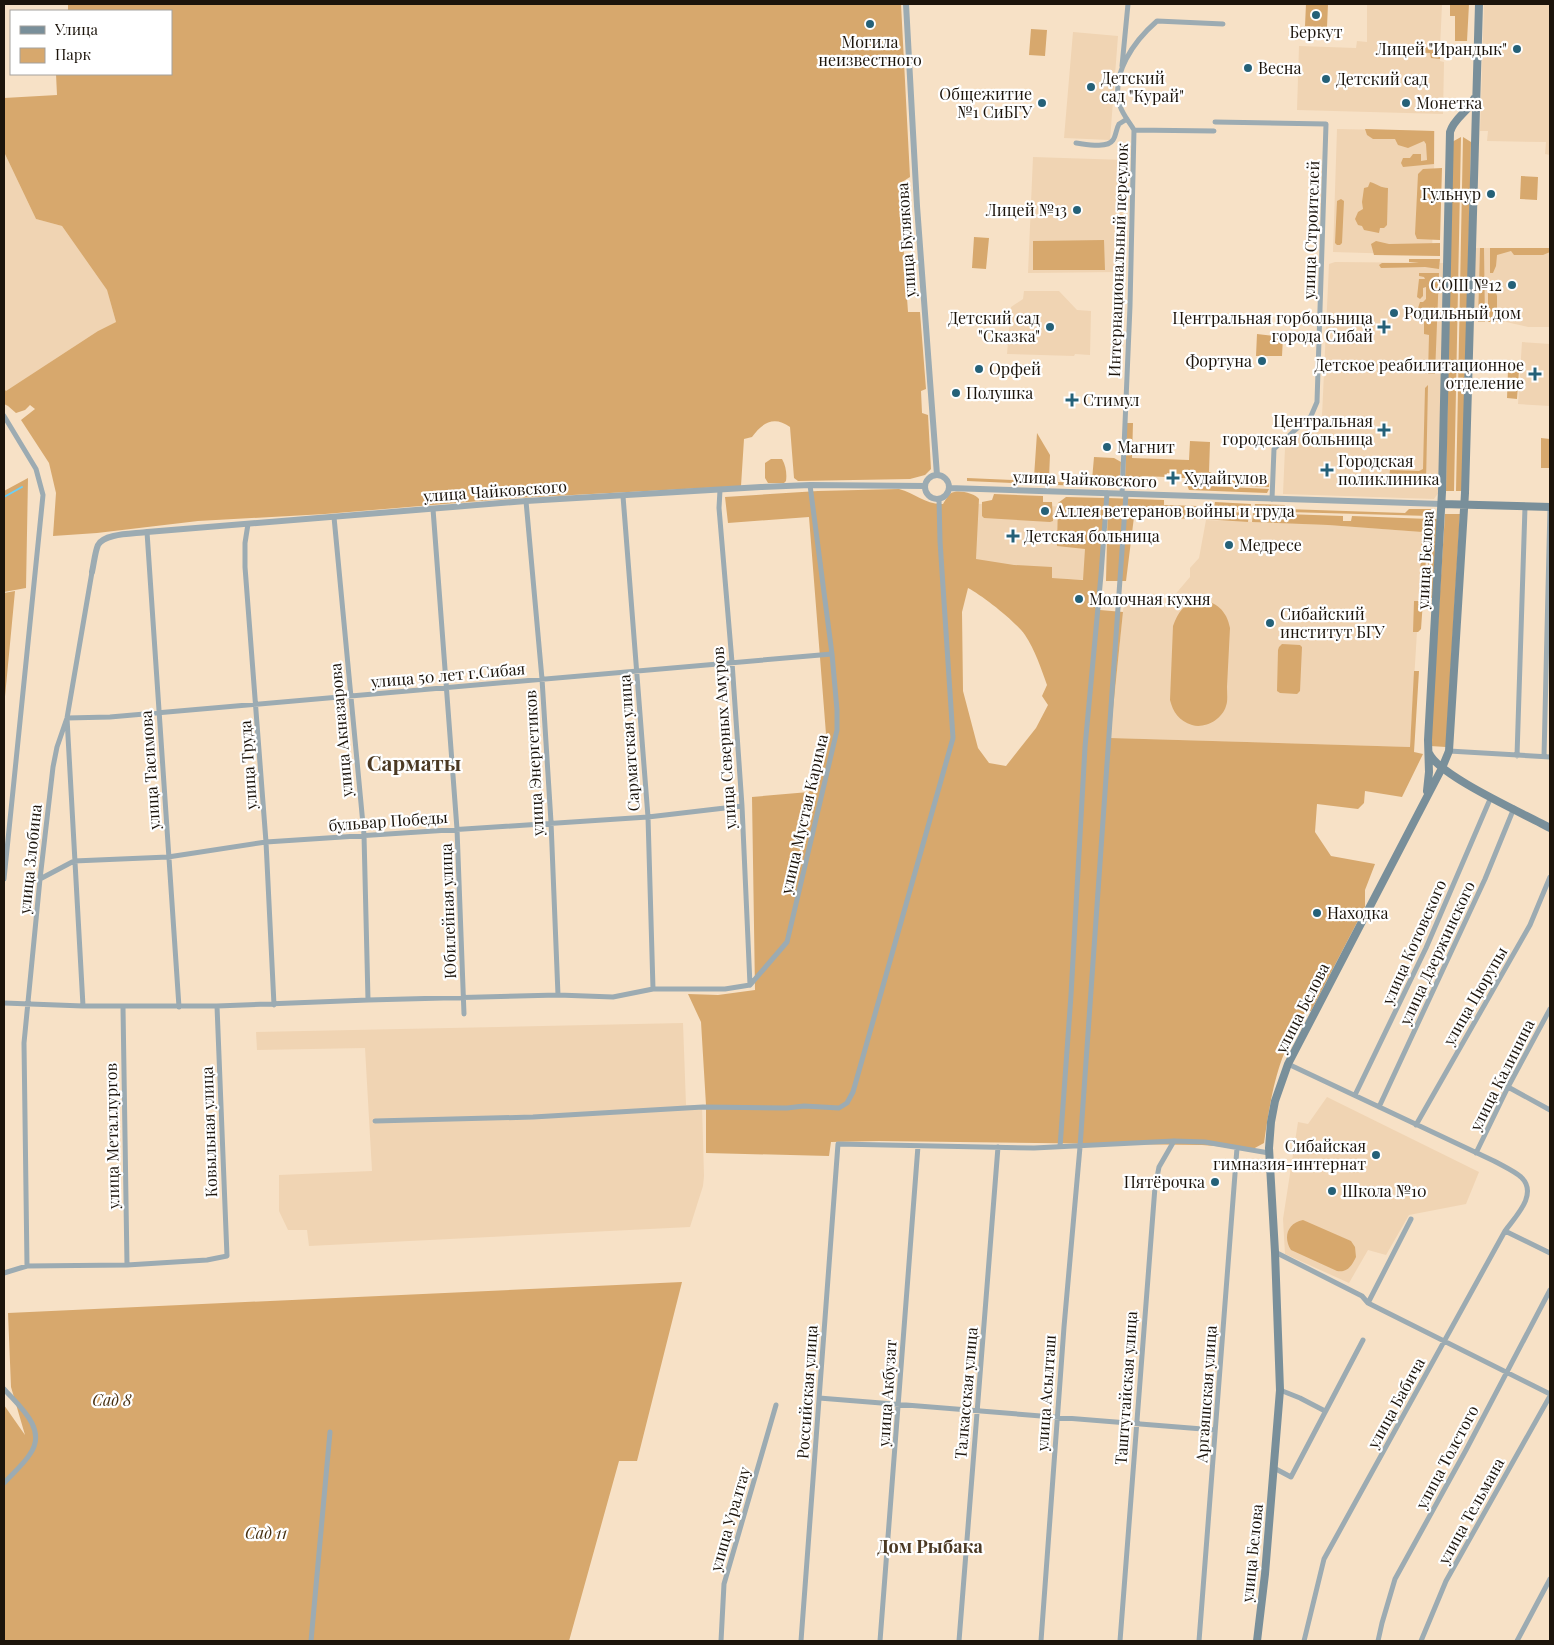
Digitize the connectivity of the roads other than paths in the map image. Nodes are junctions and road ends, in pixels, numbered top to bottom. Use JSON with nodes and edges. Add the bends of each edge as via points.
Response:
{"nodes":[{"id":1,"x":906,"y":4,"type":"edge"},
{"id":2,"x":1128,"y":4,"type":"edge"},
{"id":3,"x":1479,"y":4,"type":"edge"},
{"id":4,"x":1223,"y":24,"type":"dead end"},
{"id":5,"x":1122,"y":71,"type":"junction"},
{"id":6,"x":1476,"y":95,"type":"junction"},
{"id":7,"x":1475,"y":110,"type":"junction"},
{"id":8,"x":1458,"y":118,"type":"junction"},
{"id":9,"x":1468,"y":118,"type":"junction"},
{"id":10,"x":1127,"y":119,"type":"junction"},
{"id":11,"x":1215,"y":122,"type":"dead end"},
{"id":12,"x":1475,"y":124,"type":"junction"},
{"id":13,"x":1134,"y":130,"type":"junction"},
{"id":14,"x":1214,"y":131,"type":"dead end"},
{"id":15,"x":1076,"y":143,"type":"dead end"},
{"id":16,"x":4,"y":416,"type":"edge"},
{"id":17,"x":937,"y":475,"type":"junction"},
{"id":18,"x":810,"y":485,"type":"junction"},
{"id":19,"x":925,"y":486,"type":"junction"},
{"id":20,"x":950,"y":488,"type":"junction"},
{"id":21,"x":720,"y":490,"type":"junction"},
{"id":22,"x":1107,"y":493,"type":"junction"},
{"id":23,"x":1124,"y":494,"type":"junction"},
{"id":24,"x":623,"y":496,"type":"junction"},
{"id":25,"x":940,"y":499,"type":"junction"},
{"id":26,"x":1272,"y":499,"type":"junction"},
{"id":27,"x":526,"y":501,"type":"junction"},
{"id":28,"x":1442,"y":504,"type":"junction"},
{"id":29,"x":1465,"y":505,"type":"junction"},
{"id":30,"x":1525,"y":507,"type":"junction"},
{"id":31,"x":1550,"y":507,"type":"edge"},
{"id":32,"x":433,"y":509,"type":"junction"},
{"id":33,"x":334,"y":517,"type":"junction"},
{"id":34,"x":248,"y":524,"type":"junction"},
{"id":35,"x":147,"y":532,"type":"junction"},
{"id":36,"x":92,"y":572,"type":"joint"},
{"id":37,"x":832,"y":654,"type":"junction"},
{"id":38,"x":732,"y":662,"type":"junction"},
{"id":39,"x":636,"y":671,"type":"junction"},
{"id":40,"x":542,"y":679,"type":"junction"},
{"id":41,"x":446,"y":687,"type":"junction"},
{"id":42,"x":351,"y":696,"type":"junction"},
{"id":43,"x":256,"y":704,"type":"junction"},
{"id":44,"x":159,"y":713,"type":"junction"},
{"id":45,"x":67,"y":718,"type":"junction"},
{"id":46,"x":1449,"y":751,"type":"junction"},
{"id":47,"x":1429,"y":752,"type":"junction"},
{"id":48,"x":1517,"y":756,"type":"junction"},
{"id":49,"x":1544,"y":757,"type":"junction"},
{"id":50,"x":1550,"y":757,"type":"edge"},
{"id":51,"x":1442,"y":768,"type":"junction"},
{"id":52,"x":1459,"y":780,"type":"junction"},
{"id":53,"x":1426,"y":795,"type":"junction"},
{"id":54,"x":1491,"y":797,"type":"junction"},
{"id":55,"x":742,"y":806,"type":"junction"},
{"id":56,"x":1514,"y":808,"type":"junction"},
{"id":57,"x":648,"y":817,"type":"junction"},
{"id":58,"x":551,"y":822,"type":"junction"},
{"id":59,"x":1550,"y":828,"type":"edge"},
{"id":60,"x":457,"y":829,"type":"junction"},
{"id":61,"x":364,"y":835,"type":"junction"},
{"id":62,"x":266,"y":842,"type":"junction"},
{"id":63,"x":168,"y":857,"type":"junction"},
{"id":64,"x":74,"y":861,"type":"junction"},
{"id":65,"x":1550,"y":877,"type":"edge"},
{"id":66,"x":4,"y":879,"type":"edge"},
{"id":67,"x":40,"y":879,"type":"junction"},
{"id":68,"x":750,"y":985,"type":"junction"},
{"id":69,"x":653,"y":989,"type":"junction"},
{"id":70,"x":558,"y":995,"type":"junction"},
{"id":71,"x":464,"y":998,"type":"junction"},
{"id":72,"x":368,"y":1000,"type":"junction"},
{"id":73,"x":4,"y":1003,"type":"edge"},
{"id":74,"x":28,"y":1005,"type":"junction"},
{"id":75,"x":274,"y":1005,"type":"junction"},
{"id":76,"x":83,"y":1006,"type":"junction"},
{"id":77,"x":217,"y":1006,"type":"junction"},
{"id":78,"x":123,"y":1007,"type":"junction"},
{"id":79,"x":179,"y":1007,"type":"junction"},
{"id":80,"x":1550,"y":1009,"type":"edge"},
{"id":81,"x":464,"y":1014,"type":"dead end"},
{"id":82,"x":1288,"y":1064,"type":"junction"},
{"id":83,"x":1508,"y":1087,"type":"junction"},
{"id":84,"x":1355,"y":1095,"type":"junction"},
{"id":85,"x":1379,"y":1107,"type":"junction"},
{"id":86,"x":1550,"y":1110,"type":"edge"},
{"id":87,"x":376,"y":1121,"type":"dead end"},
{"id":88,"x":1416,"y":1125,"type":"junction"},
{"id":89,"x":1174,"y":1141,"type":"junction"},
{"id":90,"x":918,"y":1146,"type":"junction"},
{"id":91,"x":998,"y":1147,"type":"junction"},
{"id":92,"x":1060,"y":1147,"type":"junction"},
{"id":93,"x":1080,"y":1147,"type":"junction"},
{"id":94,"x":1237,"y":1148,"type":"junction"},
{"id":95,"x":1269,"y":1153,"type":"junction"},
{"id":96,"x":1476,"y":1153,"type":"junction"},
{"id":97,"x":1411,"y":1219,"type":"dead end"},
{"id":98,"x":1505,"y":1231,"type":"junction"},
{"id":99,"x":1275,"y":1252,"type":"junction"},
{"id":100,"x":1550,"y":1253,"type":"edge"},
{"id":101,"x":127,"y":1265,"type":"junction"},
{"id":102,"x":27,"y":1266,"type":"junction"},
{"id":103,"x":4,"y":1273,"type":"edge"},
{"id":104,"x":1550,"y":1290,"type":"edge"},
{"id":105,"x":1368,"y":1303,"type":"junction"},
{"id":106,"x":1363,"y":1340,"type":"dead end"},
{"id":107,"x":1444,"y":1341,"type":"junction"},
{"id":108,"x":1508,"y":1371,"type":"junction"},
{"id":109,"x":4,"y":1389,"type":"edge"},
{"id":110,"x":1280,"y":1390,"type":"junction"},
{"id":111,"x":1550,"y":1395,"type":"edge"},
{"id":112,"x":819,"y":1398,"type":"junction"},
{"id":113,"x":898,"y":1404,"type":"junction"},
{"id":114,"x":776,"y":1405,"type":"dead end"},
{"id":115,"x":977,"y":1411,"type":"junction"},
{"id":116,"x":1325,"y":1411,"type":"junction"},
{"id":117,"x":1057,"y":1417,"type":"junction"},
{"id":118,"x":1136,"y":1424,"type":"junction"},
{"id":119,"x":1215,"y":1430,"type":"junction"},
{"id":120,"x":330,"y":1432,"type":"dead end"},
{"id":121,"x":1274,"y":1468,"type":"junction"},
{"id":122,"x":4,"y":1483,"type":"edge"},
{"id":123,"x":1550,"y":1579,"type":"edge"},
{"id":124,"x":312,"y":1641,"type":"edge"},
{"id":125,"x":721,"y":1641,"type":"edge"},
{"id":126,"x":801,"y":1641,"type":"edge"},
{"id":127,"x":880,"y":1641,"type":"edge"},
{"id":128,"x":959,"y":1641,"type":"edge"},
{"id":129,"x":1041,"y":1641,"type":"edge"},
{"id":130,"x":1120,"y":1641,"type":"edge"},
{"id":131,"x":1199,"y":1641,"type":"edge"},
{"id":132,"x":1257,"y":1641,"type":"edge"},
{"id":133,"x":1304,"y":1641,"type":"edge"},
{"id":134,"x":1378,"y":1641,"type":"edge"},
{"id":135,"x":1421,"y":1641,"type":"edge"},
{"id":136,"x":1517,"y":1641,"type":"edge"}],
"edges":[{"from":1,"to":17,"type":"street","name":"улица Булякова"},
{"from":2,"to":5,"type":"street"},
{"from":3,"to":6,"type":"main road","name":"улица Белова"},
{"from":4,"to":5,"type":"street","via":[[1157,20],[1131,49]]},
{"from":5,"to":10,"type":"street","name":"Интернациональный переулок","via":[[1117,94]]},
{"from":6,"to":7,"type":"main road","name":"улица Белова"},
{"from":6,"to":8,"type":"main road","name":"улица Белова","via":[[1466,112]]},
{"from":7,"to":9,"type":"main road"},
{"from":7,"to":12,"type":"main road","name":"улица Белова"},
{"from":8,"to":9,"type":"main road"},
{"from":8,"to":28,"type":"main road","name":"улица Белова","via":[[1451,128],[1450,146]]},
{"from":9,"to":12,"type":"main road"},
{"from":10,"to":13,"type":"street","name":"Интернациональный переулок"},
{"from":10,"to":15,"type":"street","via":[[1119,124],[1111,143]]},
{"from":11,"to":26,"type":"street","name":"улица Строителей","via":[[1326,124],[1317,402],[1311,416],[1274,449]]},
{"from":12,"to":29,"type":"main road","name":"улица Белова"},
{"from":13,"to":14,"type":"street"},
{"from":13,"to":23,"type":"street","name":"Интернациональный переулок"},
{"from":16,"to":66,"type":"street","via":[[36,469],[43,495]]},
{"from":17,"to":19,"type":"street","via":[[929,478]]},
{"from":17,"to":20,"type":"street","via":[[948,481]]},
{"from":18,"to":19,"type":"street","name":"улица Чайковского"},
{"from":18,"to":21,"type":"street","name":"улица Чайковского"},
{"from":18,"to":37,"type":"street","name":"улица Мустая Карима"},
{"from":19,"to":25,"type":"street","via":[[928,496]]},
{"from":20,"to":22,"type":"street","name":"улица Чайковского"},
{"from":20,"to":25,"type":"street"},
{"from":21,"to":24,"type":"street","name":"улица Чайковского"},
{"from":21,"to":38,"type":"street","name":"улица Северных Амуров"},
{"from":22,"to":23,"type":"street","name":"улица Чайковского"},
{"from":22,"to":92,"type":"street","via":[[1085,747]]},
{"from":23,"to":26,"type":"street","name":"улица Чайковского"},
{"from":23,"to":93,"type":"street","name":"Интернациональный переулок"},
{"from":24,"to":27,"type":"street","name":"улица Чайковского"},
{"from":24,"to":39,"type":"street","name":"Сарматская улица"},
{"from":25,"to":87,"type":"street","via":[[953,738],[853,1092],[847,1103],[839,1108],[703,1107],[551,1117]]},
{"from":26,"to":28,"type":"street","name":"улица Чайковского"},
{"from":27,"to":32,"type":"street","name":"улица Чайковского"},
{"from":27,"to":40,"type":"street","name":"улица Энергетиков"},
{"from":28,"to":29,"type":"main road","name":"улица Чайковского"},
{"from":28,"to":47,"type":"main road","name":"улица Белова"},
{"from":29,"to":30,"type":"main road","name":"улица Чайковского"},
{"from":29,"to":46,"type":"main road","name":"улица Белова"},
{"from":30,"to":31,"type":"main road","name":"улица Чайковского"},
{"from":30,"to":48,"type":"street"},
{"from":31,"to":49,"type":"street"},
{"from":32,"to":33,"type":"street","name":"улица Чайковского"},
{"from":32,"to":41,"type":"street","name":"Юбилейная улица"},
{"from":33,"to":34,"type":"street","name":"улица Чайковского"},
{"from":33,"to":42,"type":"street","name":"улица Акназарова"},
{"from":34,"to":35,"type":"street","name":"улица Чайковского"},
{"from":34,"to":43,"type":"street","name":"улица Труда","via":[[245,567]]},
{"from":35,"to":36,"type":"street","name":"улица Чайковского","via":[[103,539],[98,544]]},
{"from":35,"to":44,"type":"street","name":"улица Тасимова"},
{"from":36,"to":45,"type":"street","name":"улица Злобина"},
{"from":37,"to":38,"type":"street","name":"улица 50 лет г.Сибая"},
{"from":37,"to":68,"type":"street","name":"улица Мустая Карима","via":[[837,730],[787,942]]},
{"from":38,"to":39,"type":"street","name":"улица 50 лет г.Сибая"},
{"from":38,"to":55,"type":"street","name":"улица Северных Амуров"},
{"from":39,"to":40,"type":"street","name":"улица 50 лет г.Сибая"},
{"from":39,"to":57,"type":"street","name":"Сарматская улица"},
{"from":40,"to":41,"type":"street","name":"улица 50 лет г.Сибая"},
{"from":40,"to":58,"type":"street","name":"улица Энергетиков"},
{"from":41,"to":42,"type":"street","name":"улица 50 лет г.Сибая"},
{"from":41,"to":60,"type":"street","name":"Юбилейная улица"},
{"from":42,"to":43,"type":"street","name":"улица 50 лет г.Сибая"},
{"from":42,"to":61,"type":"street","name":"улица Акназарова"},
{"from":43,"to":44,"type":"street","name":"улица 50 лет г.Сибая"},
{"from":43,"to":62,"type":"street","name":"улица Труда"},
{"from":44,"to":45,"type":"street","name":"улица 50 лет г.Сибая"},
{"from":44,"to":63,"type":"street","name":"улица Тасимова"},
{"from":45,"to":64,"type":"street","name":"улица Злобина"},
{"from":45,"to":67,"type":"street","name":"улица Злобина","via":[[53,767]]},
{"from":46,"to":47,"type":"main road","via":[[1443,756]]},
{"from":46,"to":48,"type":"street"},
{"from":46,"to":51,"type":"main road","name":"улица Белова"},
{"from":46,"to":52,"type":"main road","via":[[1451,767]]},
{"from":47,"to":51,"type":"main road"},
{"from":47,"to":53,"type":"main road","name":"улица Белова"},
{"from":48,"to":49,"type":"street"},
{"from":49,"to":50,"type":"street"},
{"from":51,"to":52,"type":"main road"},
{"from":51,"to":53,"type":"main road","name":"улица Белова"},
{"from":52,"to":54,"type":"main road"},
{"from":53,"to":82,"type":"main road","name":"улица Белова"},
{"from":54,"to":56,"type":"main road"},
{"from":54,"to":84,"type":"street","name":"улица Котовского","via":[[1426,948]]},
{"from":55,"to":57,"type":"street","name":"бульвар Победы"},
{"from":55,"to":68,"type":"street","name":"улица Северных Амуров"},
{"from":56,"to":59,"type":"main road"},
{"from":56,"to":85,"type":"street","name":"улица Дзержинского","via":[[1485,880]]},
{"from":57,"to":58,"type":"street","name":"бульвар Победы"},
{"from":57,"to":69,"type":"street","name":"Сарматская улица"},
{"from":58,"to":60,"type":"street","name":"бульвар Победы"},
{"from":58,"to":70,"type":"street","name":"улица Энергетиков"},
{"from":60,"to":61,"type":"street","name":"бульвар Победы"},
{"from":60,"to":71,"type":"street","name":"Юбилейная улица"},
{"from":61,"to":62,"type":"street","name":"бульвар Победы"},
{"from":61,"to":72,"type":"street","name":"улица Акназарова"},
{"from":62,"to":63,"type":"street","name":"бульвар Победы"},
{"from":62,"to":75,"type":"street","name":"улица Труда"},
{"from":63,"to":64,"type":"street","name":"бульвар Победы"},
{"from":63,"to":79,"type":"street","name":"улица Тасимова"},
{"from":64,"to":67,"type":"street","name":"бульвар Победы"},
{"from":64,"to":76,"type":"street","name":"улица Злобина"},
{"from":65,"to":88,"type":"street","name":"улица Цюрупы","via":[[1530,925]]},
{"from":67,"to":74,"type":"street","name":"улица Злобина"},
{"from":68,"to":69,"type":"street","via":[[725,990]]},
{"from":69,"to":70,"type":"street","via":[[613,997]]},
{"from":70,"to":71,"type":"street"},
{"from":71,"to":72,"type":"street"},
{"from":71,"to":81,"type":"street","name":"Юбилейная улица"},
{"from":72,"to":75,"type":"street"},
{"from":73,"to":74,"type":"street"},
{"from":74,"to":76,"type":"street"},
{"from":74,"to":102,"type":"street","name":"улица Злобина","via":[[24,1043]]},
{"from":75,"to":77,"type":"street"},
{"from":76,"to":78,"type":"street"},
{"from":77,"to":79,"type":"street"},
{"from":77,"to":101,"type":"street","name":"Ковыльная улица","via":[[226,1256]]},
{"from":78,"to":79,"type":"street"},
{"from":78,"to":101,"type":"street","name":"улица Металлургов"},
{"from":80,"to":83,"type":"street","name":"улица Калинина"},
{"from":82,"to":84,"type":"street"},
{"from":82,"to":95,"type":"main road","name":"улица Белова","via":[[1275,1101]]},
{"from":83,"to":86,"type":"street"},
{"from":83,"to":96,"type":"street","name":"улица Калинина"},
{"from":84,"to":85,"type":"street"},
{"from":85,"to":88,"type":"street"},
{"from":88,"to":96,"type":"street"},
{"from":89,"to":93,"type":"street"},
{"from":89,"to":94,"type":"street"},
{"from":89,"to":118,"type":"street","name":"Таштугайская улица","via":[[1159,1167],[1155,1187]]},
{"from":90,"to":91,"type":"street"},
{"from":90,"to":112,"type":"street","name":"Российская улица","via":[[838,1144]]},
{"from":90,"to":113,"type":"street","name":"улица Акбузат"},
{"from":91,"to":92,"type":"street"},
{"from":91,"to":115,"type":"street","name":"Талкасская улица"},
{"from":92,"to":93,"type":"street"},
{"from":93,"to":117,"type":"street","name":"улица Асылташ"},
{"from":94,"to":95,"type":"street"},
{"from":94,"to":119,"type":"street","name":"Аргаяшская улица"},
{"from":95,"to":99,"type":"main road","name":"улица Белова"},
{"from":96,"to":98,"type":"street","name":"улица Бабича","via":[[1521,1177],[1527,1185],[1522,1208]]},
{"from":97,"to":105,"type":"street"},
{"from":98,"to":100,"type":"street"},
{"from":98,"to":107,"type":"street","name":"улица Бабича"},
{"from":99,"to":105,"type":"street","via":[[1362,1296]]},
{"from":99,"to":110,"type":"main road","name":"улица Белова"},
{"from":101,"to":102,"type":"street"},
{"from":102,"to":103,"type":"street"},
{"from":104,"to":108,"type":"street","name":"улица Толстого"},
{"from":105,"to":107,"type":"street"},
{"from":106,"to":116,"type":"street"},
{"from":107,"to":108,"type":"street","name":"улица Тельмана"},
{"from":107,"to":133,"type":"street","name":"улица Бабича","via":[[1324,1559]]},
{"from":108,"to":111,"type":"street","name":"улица Тельмана"},
{"from":108,"to":134,"type":"street","name":"улица Толстого","via":[[1395,1580]]},
{"from":109,"to":122,"type":"street","via":[[33,1424],[36,1438],[31,1454]]},
{"from":110,"to":116,"type":"street"},
{"from":110,"to":121,"type":"main road","name":"улица Белова"},
{"from":111,"to":135,"type":"street","name":"улица Тельмана","via":[[1446,1581]]},
{"from":112,"to":113,"type":"street"},
{"from":112,"to":126,"type":"street","name":"Российская улица"},
{"from":113,"to":115,"type":"street"},
{"from":113,"to":127,"type":"street","name":"улица Акбузат"},
{"from":114,"to":125,"type":"street","name":"улица Уралтау","via":[[724,1584]]},
{"from":115,"to":117,"type":"street"},
{"from":115,"to":128,"type":"street","name":"Талкасская улица"},
{"from":116,"to":121,"type":"street","via":[[1291,1477]]},
{"from":117,"to":118,"type":"street"},
{"from":117,"to":129,"type":"street","name":"улица Асылташ"},
{"from":118,"to":119,"type":"street"},
{"from":118,"to":130,"type":"street","name":"Таштугайская улица"},
{"from":119,"to":131,"type":"street","name":"Аргаяшская улица"},
{"from":120,"to":124,"type":"street"},
{"from":121,"to":132,"type":"main road","name":"улица Белова"},
{"from":123,"to":136,"type":"street"}]}
